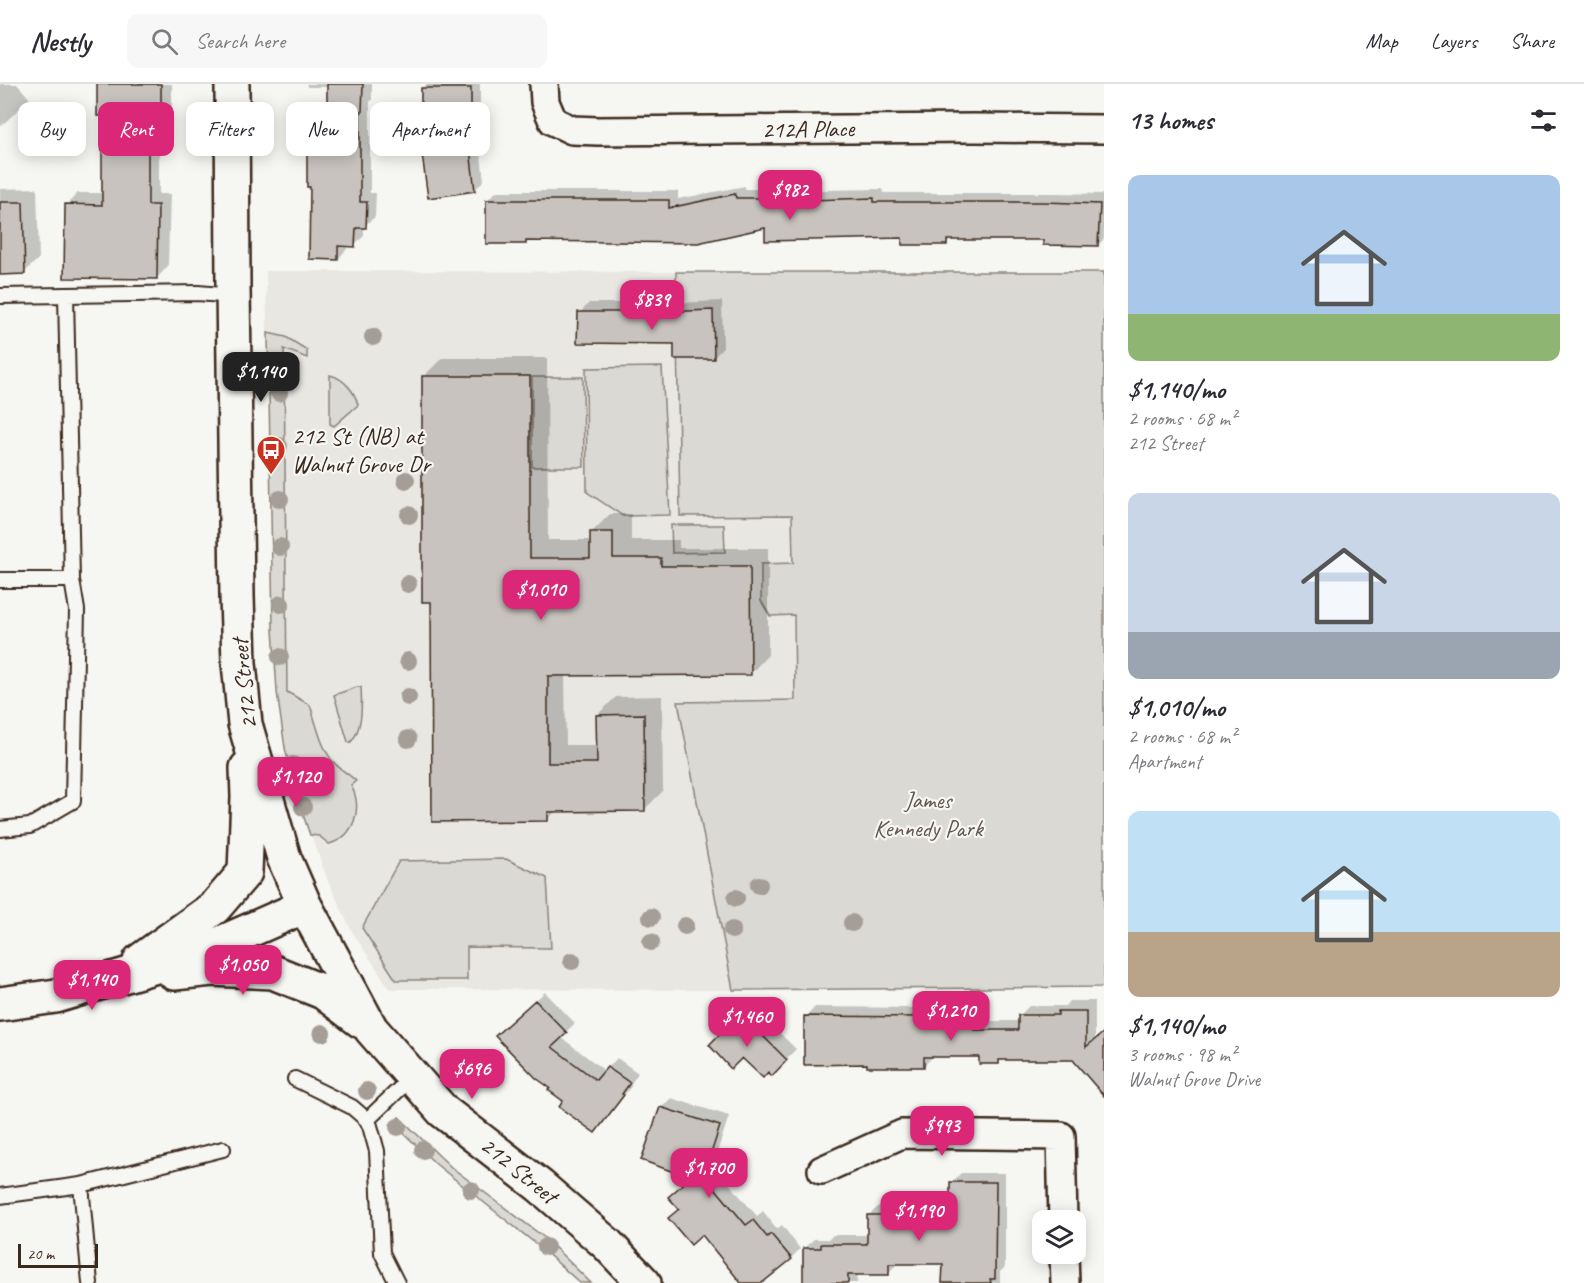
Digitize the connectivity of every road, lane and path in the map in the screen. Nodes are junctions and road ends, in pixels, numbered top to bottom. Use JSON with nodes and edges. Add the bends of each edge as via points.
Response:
{"nodes":[{"id":1,"x":232,"y":84,"type":"edge"},
{"id":2,"x":544,"y":84,"type":"edge"},
{"id":3,"x":1104,"y":129,"type":"edge"},
{"id":4,"x":66,"y":295,"type":"junction"},
{"id":5,"x":0,"y":296,"type":"edge"},
{"id":6,"x":234,"y":296,"type":"junction"},
{"id":7,"x":0,"y":580,"type":"edge"},
{"id":8,"x":72,"y":580,"type":"junction"},
{"id":9,"x":245,"y":724,"type":"junction"},
{"id":10,"x":0,"y":829,"type":"edge"},
{"id":11,"x":305,"y":906,"type":"junction"},
{"id":12,"x":113,"y":978,"type":"junction"},
{"id":13,"x":0,"y":1004,"type":"edge"},
{"id":14,"x":371,"y":1029,"type":"junction"},
{"id":15,"x":412,"y":1077,"type":"junction"},
{"id":16,"x":294,"y":1079,"type":"dead end"},
{"id":17,"x":366,"y":1120,"type":"junction"},
{"id":18,"x":222,"y":1149,"type":"dead end"},
{"id":19,"x":822,"y":1170,"type":"dead end"},
{"id":20,"x":81,"y":1185,"type":"junction"},
{"id":21,"x":0,"y":1196,"type":"edge"},
{"id":22,"x":1063,"y":1210,"type":"edge"},
{"id":23,"x":1064,"y":1264,"type":"edge"},
{"id":24,"x":90,"y":1283,"type":"edge"},
{"id":25,"x":397,"y":1283,"type":"edge"},
{"id":26,"x":644,"y":1283,"type":"edge"},
{"id":27,"x":1065,"y":1283,"type":"edge"}],
"edges":[{"from":1,"to":6,"type":"street","name":"212 Street"},
{"from":2,"to":3,"type":"street","name":"212A Place","via":[[545,102],[553,121],[572,130]]},
{"from":4,"to":5,"type":"lane"},
{"from":4,"to":6,"type":"lane"},
{"from":4,"to":8,"type":"lane"},
{"from":6,"to":9,"type":"street","name":"212 Street","via":[[237,607]]},
{"from":7,"to":8,"type":"lane"},
{"from":8,"to":10,"type":"lane","via":[[77,610],[73,801],[30,826]]},
{"from":9,"to":11,"type":"street","name":"212 Street","via":[[284,858]]},
{"from":9,"to":12,"type":"street","via":[[245,872],[215,908]]},
{"from":11,"to":12,"type":"street","via":[[196,954]]},
{"from":11,"to":14,"type":"street","name":"212 Street"},
{"from":12,"to":13,"type":"street","via":[[56,996]]},
{"from":12,"to":14,"type":"street","via":[[212,969],[273,972],[323,992]]},
{"from":14,"to":15,"type":"street","name":"212 Street"},
{"from":15,"to":17,"type":"lane"},
{"from":15,"to":26,"type":"street","name":"212 Street","via":[[443,1111],[540,1186],[607,1244]]},
{"from":16,"to":17,"type":"lane","via":[[352,1107]]},
{"from":17,"to":25,"type":"lane","via":[[377,1151],[382,1253]]},
{"from":18,"to":20,"type":"lane"},
{"from":19,"to":22,"type":"street","via":[[902,1134],[1061,1136]]},
{"from":20,"to":21,"type":"lane"},
{"from":20,"to":24,"type":"lane"},
{"from":23,"to":27,"type":"street"}]}
